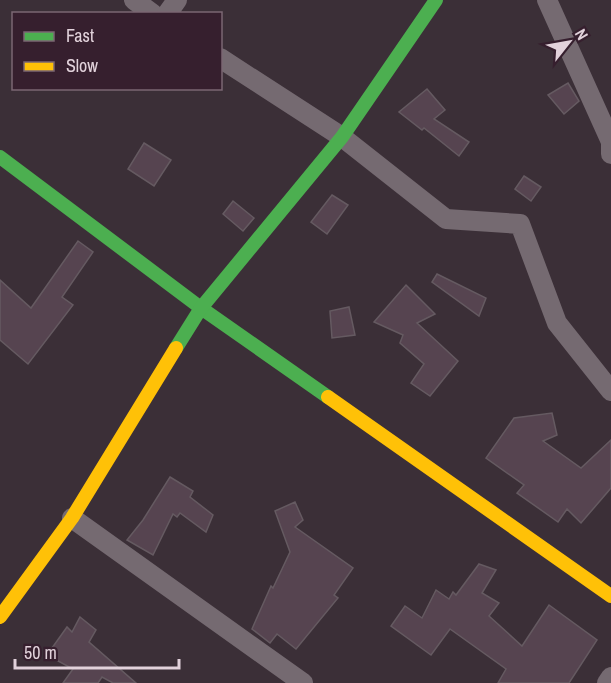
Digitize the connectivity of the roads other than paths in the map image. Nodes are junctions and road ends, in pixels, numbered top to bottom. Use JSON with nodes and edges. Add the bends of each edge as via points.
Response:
{"nodes":[{"id":1,"x":134,"y":0,"type":"edge"},
{"id":2,"x":436,"y":0,"type":"edge"},
{"id":3,"x":547,"y":0,"type":"edge"},
{"id":4,"x":150,"y":12,"type":"edge"},
{"id":5,"x":222,"y":59,"type":"edge"},
{"id":6,"x":342,"y":137,"type":"junction"},
{"id":7,"x":611,"y":153,"type":"edge"},
{"id":8,"x":0,"y":157,"type":"edge"},
{"id":9,"x":201,"y":308,"type":"junction"},
{"id":10,"x":611,"y":391,"type":"edge"},
{"id":11,"x":72,"y":518,"type":"junction"},
{"id":12,"x":611,"y":596,"type":"edge"},
{"id":13,"x":0,"y":617,"type":"edge"},
{"id":14,"x":611,"y":677,"type":"edge"},
{"id":15,"x":303,"y":683,"type":"edge"},
{"id":16,"x":607,"y":683,"type":"edge"}],
"edges":[{"from":1,"to":4,"type":"street"},
{"from":2,"to":6,"type":"street"},
{"from":3,"to":7,"type":"street","via":[[610,142]]},
{"from":5,"to":6,"type":"street"},
{"from":6,"to":9,"type":"street"},
{"from":6,"to":10,"type":"street","via":[[446,219],[520,224],[556,323]]},
{"from":8,"to":9,"type":"street"},
{"from":9,"to":11,"type":"street"},
{"from":9,"to":12,"type":"street"},
{"from":11,"to":13,"type":"street"},
{"from":11,"to":15,"type":"street"},
{"from":14,"to":16,"type":"street"}]}
